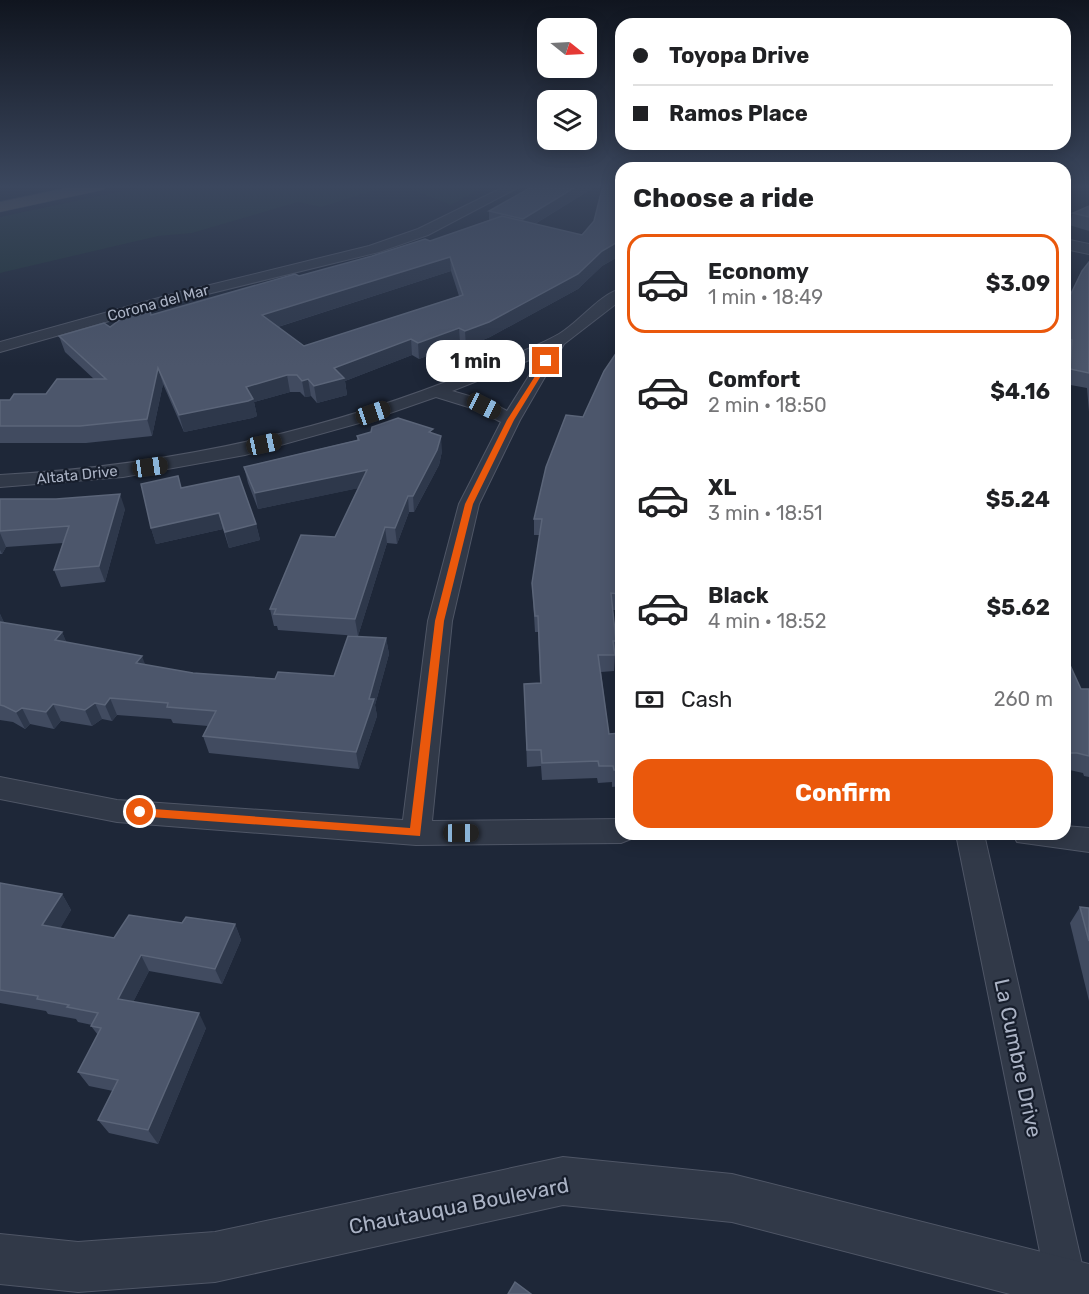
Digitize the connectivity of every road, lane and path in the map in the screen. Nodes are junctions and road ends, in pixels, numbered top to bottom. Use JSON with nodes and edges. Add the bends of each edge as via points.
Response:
{"nodes":[{"id":1,"x":384,"y":245,"type":"edge"},
{"id":2,"x":1072,"y":245,"type":"edge"},
{"id":3,"x":1089,"y":249,"type":"edge"},
{"id":4,"x":615,"y":298,"type":"edge"},
{"id":5,"x":558,"y":341,"type":"junction"},
{"id":6,"x":0,"y":347,"type":"edge"},
{"id":7,"x":436,"y":392,"type":"junction"},
{"id":8,"x":511,"y":420,"type":"junction"},
{"id":9,"x":0,"y":481,"type":"edge"},
{"id":10,"x":0,"y":788,"type":"edge"},
{"id":11,"x":615,"y":831,"type":"edge"},
{"id":12,"x":416,"y":833,"type":"junction"},
{"id":13,"x":1071,"y":838,"type":"edge"},
{"id":14,"x":971,"y":840,"type":"edge"},
{"id":15,"x":1089,"y":840,"type":"edge"},
{"id":16,"x":0,"y":1259,"type":"edge"},
{"id":17,"x":1077,"y":1285,"type":"edge"}],
"edges":[{"from":1,"to":6,"type":"street","name":"Corona del Mar"},
{"from":2,"to":3,"type":"street"},
{"from":4,"to":5,"type":"street","name":"Altata Drive"},
{"from":5,"to":7,"type":"street","name":"Altata Drive"},
{"from":5,"to":8,"type":"street"},
{"from":7,"to":8,"type":"street","via":[[484,406]]},
{"from":7,"to":9,"type":"street","name":"Altata Drive","via":[[310,435],[173,464],[58,479]]},
{"from":8,"to":12,"type":"street","via":[[469,504],[440,621]]},
{"from":10,"to":12,"type":"street","via":[[117,811]]},
{"from":11,"to":12,"type":"street"},
{"from":13,"to":15,"type":"street"},
{"from":14,"to":17,"type":"street","name":"La Cumbre Drive"},
{"from":16,"to":17,"type":"street","name":"Chautauqua Boulevard","via":[[78,1267],[215,1257],[563,1181],[732,1198]]}]}
